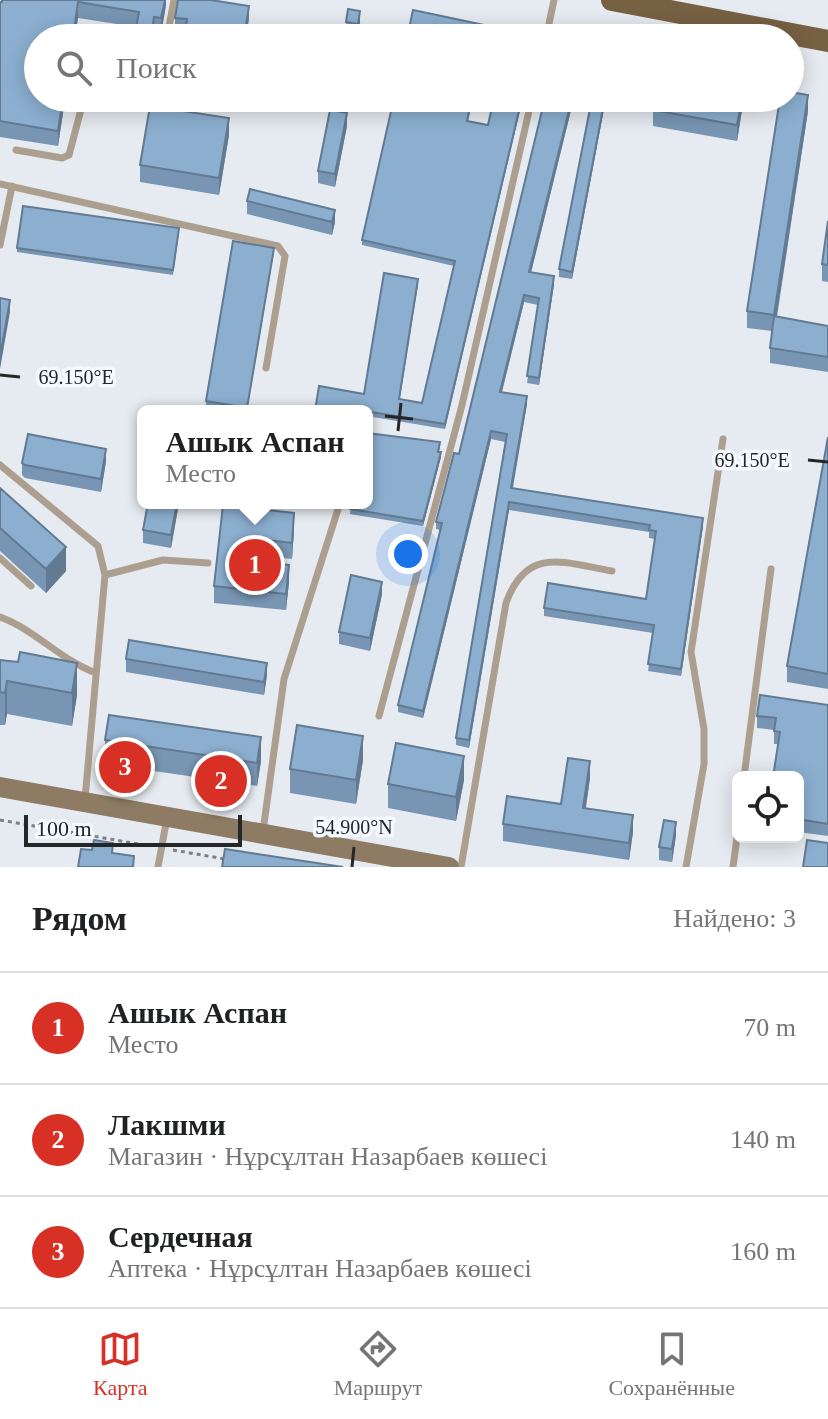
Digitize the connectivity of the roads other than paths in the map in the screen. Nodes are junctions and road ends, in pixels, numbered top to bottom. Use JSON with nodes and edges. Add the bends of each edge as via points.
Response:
{"nodes":[{"id":1,"x":174,"y":0,"type":"edge"},
{"id":2,"x":554,"y":0,"type":"edge"},
{"id":3,"x":612,"y":0,"type":"edge"},
{"id":4,"x":647,"y":3,"type":"edge"},
{"id":5,"x":170,"y":24,"type":"edge"},
{"id":6,"x":549,"y":24,"type":"edge"},
{"id":7,"x":747,"y":24,"type":"edge"},
{"id":8,"x":804,"y":36,"type":"edge"},
{"id":9,"x":828,"y":41,"type":"edge"},
{"id":10,"x":80,"y":112,"type":"edge"},
{"id":11,"x":529,"y":112,"type":"edge"},
{"id":12,"x":16,"y":150,"type":"dead end"},
{"id":13,"x":0,"y":184,"type":"edge"},
{"id":14,"x":12,"y":186,"type":"junction"},
{"id":15,"x":0,"y":245,"type":"edge"},
{"id":16,"x":266,"y":368,"type":"dead end"},
{"id":17,"x":723,"y":439,"type":"dead end"},
{"id":18,"x":0,"y":465,"type":"edge"},
{"id":19,"x":338,"y":509,"type":"edge"},
{"id":20,"x":0,"y":558,"type":"edge"},
{"id":21,"x":208,"y":563,"type":"dead end"},
{"id":22,"x":771,"y":569,"type":"dead end"},
{"id":23,"x":612,"y":571,"type":"dead end"},
{"id":24,"x":105,"y":575,"type":"junction"},
{"id":25,"x":31,"y":586,"type":"dead end"},
{"id":26,"x":0,"y":617,"type":"edge"},
{"id":27,"x":96,"y":673,"type":"junction"},
{"id":28,"x":379,"y":716,"type":"dead end"},
{"id":29,"x":263,"y":740,"type":"edge"},
{"id":30,"x":275,"y":742,"type":"junction"},
{"id":31,"x":745,"y":771,"type":"edge"},
{"id":32,"x":0,"y":787,"type":"edge"},
{"id":33,"x":85,"y":801,"type":"junction"},
{"id":34,"x":167,"y":816,"type":"junction"},
{"id":35,"x":262,"y":833,"type":"junction"},
{"id":36,"x":736,"y":843,"type":"edge"},
{"id":37,"x":158,"y":867,"type":"edge"},
{"id":38,"x":449,"y":867,"type":"edge"},
{"id":39,"x":461,"y":867,"type":"edge"},
{"id":40,"x":686,"y":867,"type":"edge"},
{"id":41,"x":733,"y":867,"type":"edge"}],
"edges":[{"from":1,"to":5,"type":"lane"},
{"from":2,"to":6,"type":"lane"},
{"from":3,"to":4,"type":"main road"},
{"from":4,"to":7,"type":"main road"},
{"from":8,"to":9,"type":"main road"},
{"from":10,"to":12,"type":"lane","via":[[69,155]]},
{"from":11,"to":28,"type":"lane","via":[[462,405]]},
{"from":13,"to":14,"type":"lane"},
{"from":14,"to":15,"type":"lane"},
{"from":14,"to":16,"type":"lane","via":[[278,246],[285,256]]},
{"from":17,"to":40,"type":"lane","via":[[691,652],[704,729],[704,764]]},
{"from":18,"to":24,"type":"lane","via":[[98,546]]},
{"from":19,"to":30,"type":"lane","via":[[284,679]]},
{"from":20,"to":25,"type":"lane"},
{"from":21,"to":24,"type":"lane","via":[[163,560]]},
{"from":22,"to":31,"type":"lane"},
{"from":23,"to":39,"type":"lane","via":[[551,561],[529,566],[514,584],[506,603]]},
{"from":24,"to":27,"type":"lane"},
{"from":26,"to":27,"type":"lane","via":[[26,627]]},
{"from":27,"to":33,"type":"lane"},
{"from":29,"to":30,"type":"lane"},
{"from":30,"to":35,"type":"lane"},
{"from":32,"to":33,"type":"main road"},
{"from":33,"to":34,"type":"main road"},
{"from":34,"to":35,"type":"main road"},
{"from":34,"to":37,"type":"lane"},
{"from":35,"to":38,"type":"main road"},
{"from":36,"to":41,"type":"lane"}]}
